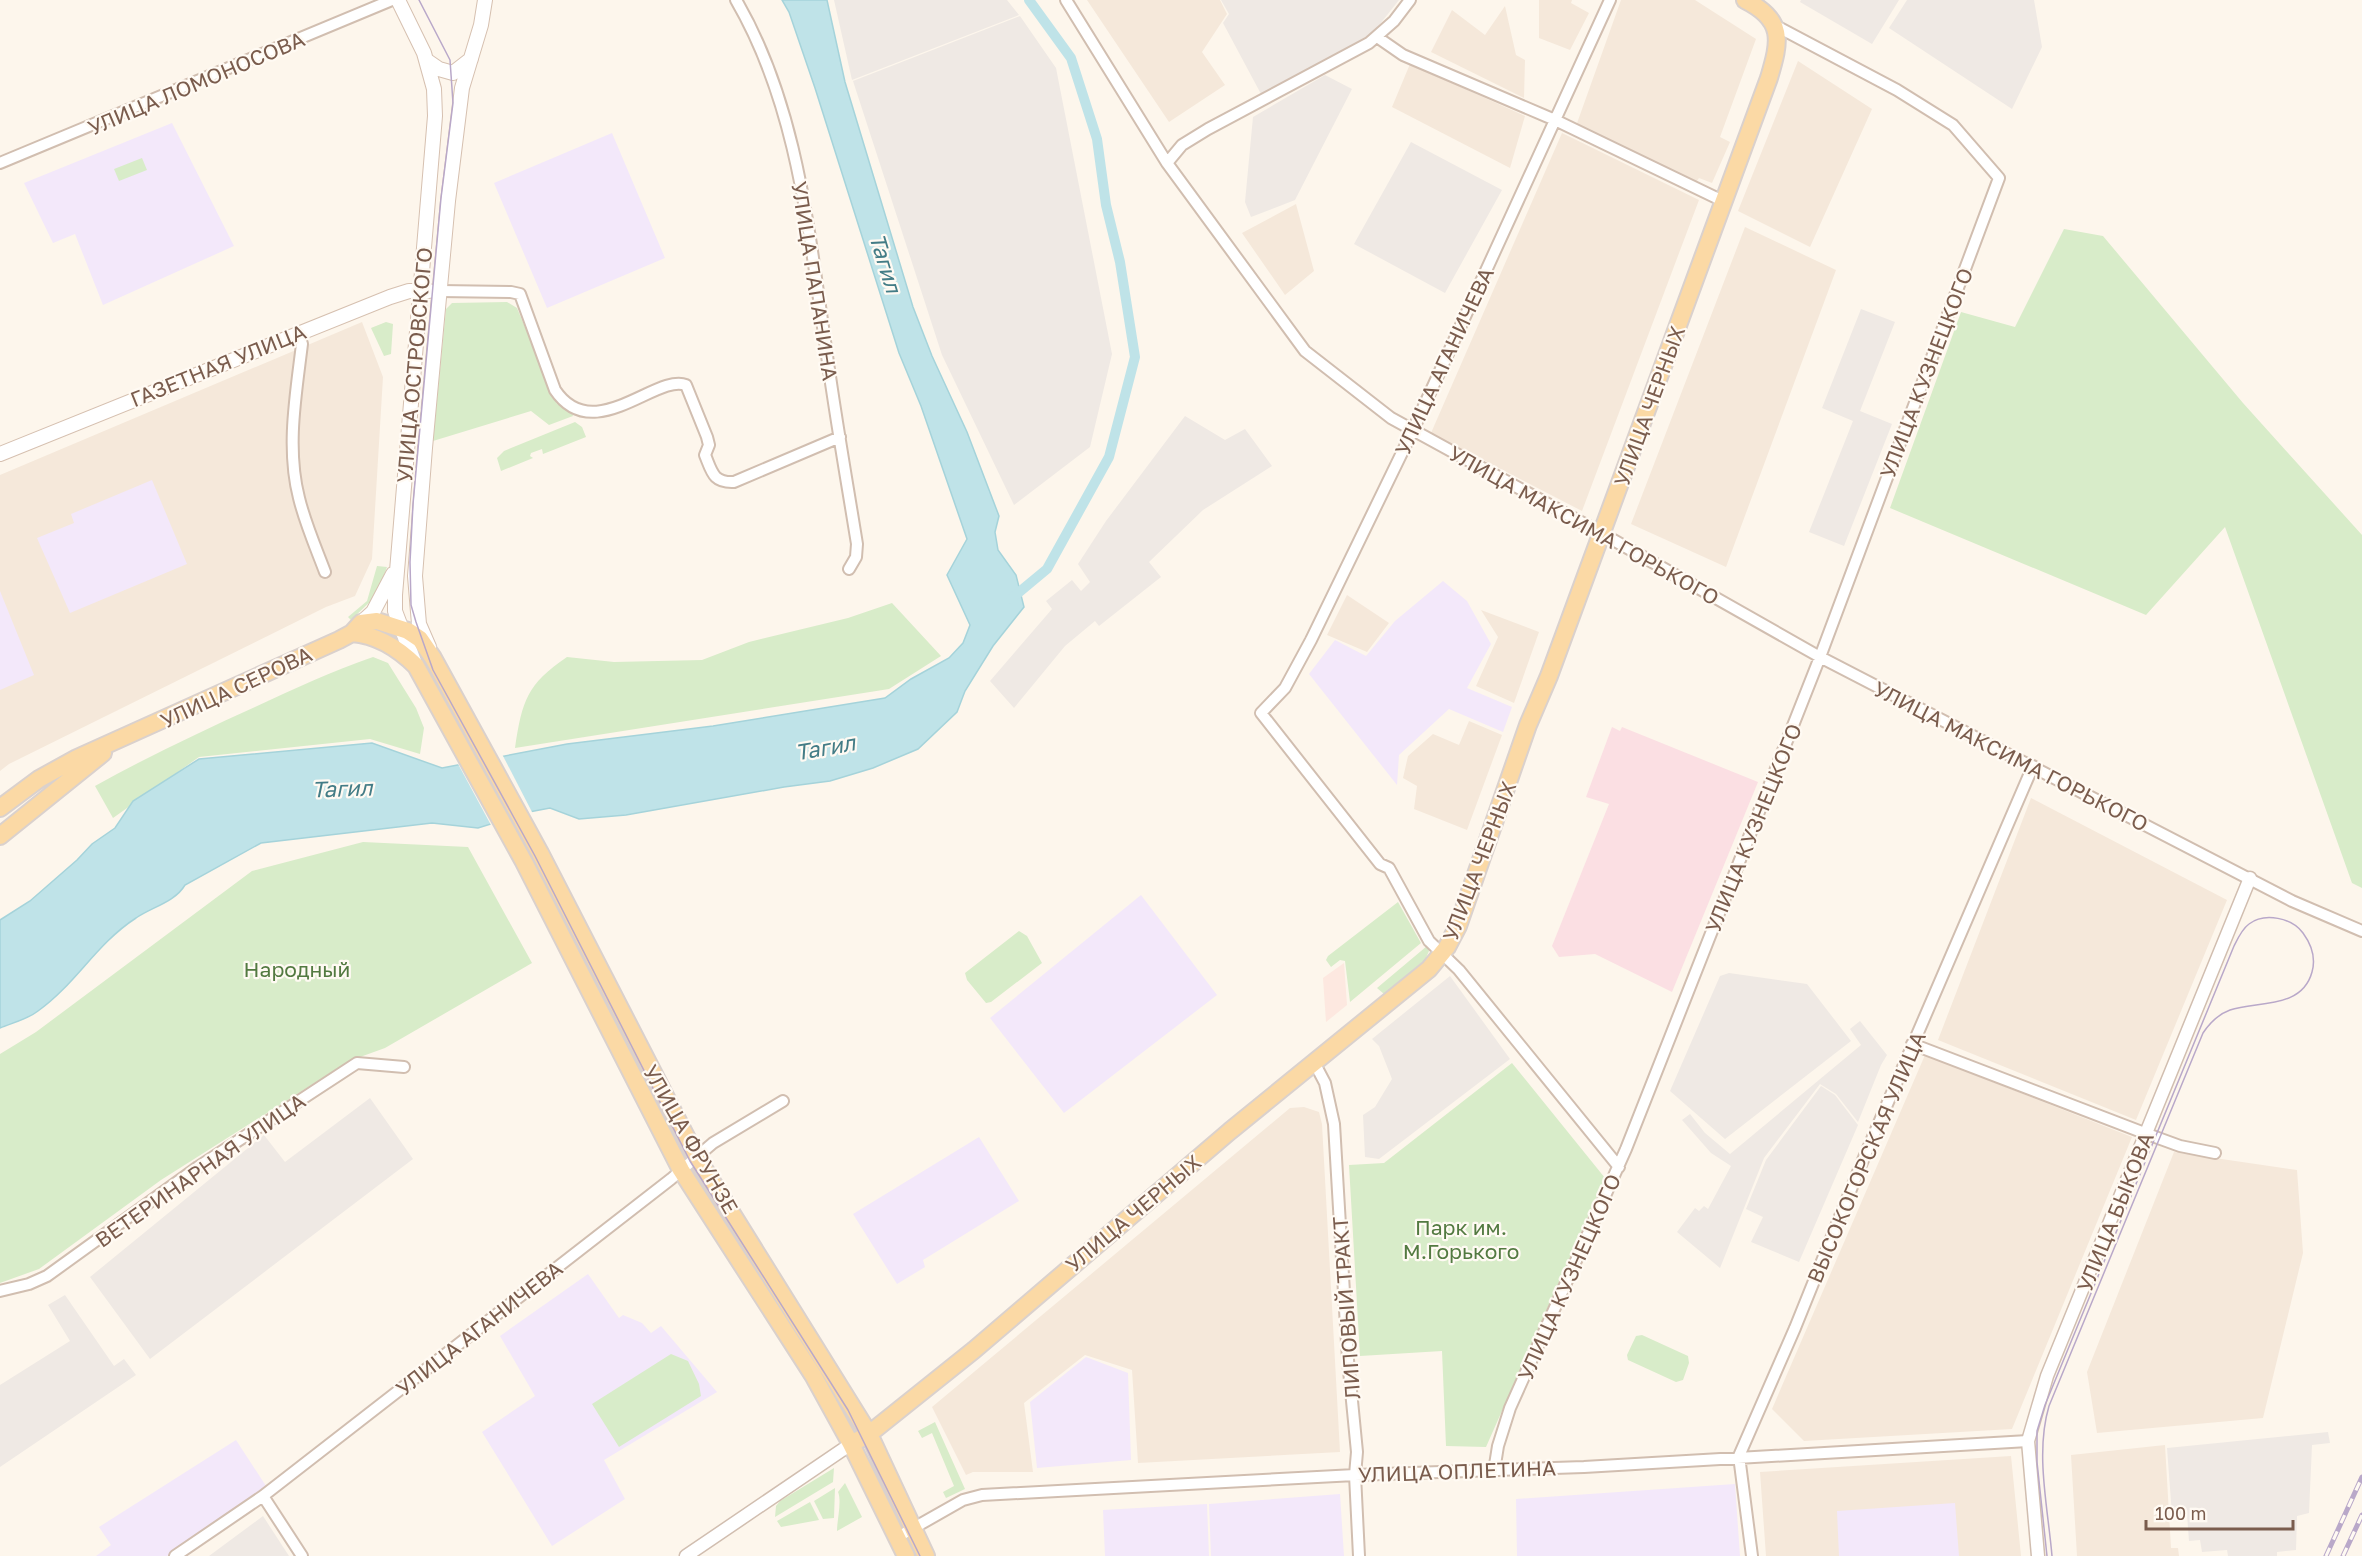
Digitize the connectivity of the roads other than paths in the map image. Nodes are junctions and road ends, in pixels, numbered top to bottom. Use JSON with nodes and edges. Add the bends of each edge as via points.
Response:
{"nodes":[{"id":1,"x":392,"y":0,"type":"edge"},
{"id":2,"x":398,"y":0,"type":"edge"},
{"id":3,"x":485,"y":0,"type":"edge"},
{"id":4,"x":736,"y":0,"type":"edge"},
{"id":5,"x":1066,"y":0,"type":"edge"},
{"id":6,"x":1410,"y":0,"type":"edge"},
{"id":7,"x":1610,"y":0,"type":"edge"},
{"id":8,"x":1745,"y":0,"type":"edge"},
{"id":9,"x":1776,"y":26,"type":"junction"},
{"id":10,"x":1377,"y":37,"type":"junction"},
{"id":11,"x":471,"y":59,"type":"junction"},
{"id":12,"x":426,"y":60,"type":"junction"},
{"id":13,"x":171,"y":94,"type":"junction"},
{"id":14,"x":175,"y":107,"type":"dead end"},
{"id":15,"x":1555,"y":120,"type":"junction"},
{"id":16,"x":1167,"y":163,"type":"junction"},
{"id":17,"x":0,"y":164,"type":"edge"},
{"id":18,"x":1725,"y":202,"type":"junction"},
{"id":19,"x":420,"y":290,"type":"junction"},
{"id":20,"x":440,"y":291,"type":"junction"},
{"id":21,"x":298,"y":333,"type":"junction"},
{"id":22,"x":1413,"y":430,"type":"junction"},
{"id":23,"x":840,"y":437,"type":"junction"},
{"id":24,"x":0,"y":454,"type":"edge"},
{"id":25,"x":1601,"y":533,"type":"junction"},
{"id":26,"x":396,"y":564,"type":"junction"},
{"id":27,"x":849,"y":569,"type":"dead end"},
{"id":28,"x":325,"y":572,"type":"dead end"},
{"id":29,"x":415,"y":576,"type":"junction"},
{"id":30,"x":394,"y":621,"type":"junction"},
{"id":31,"x":359,"y":630,"type":"junction"},
{"id":32,"x":1820,"y":657,"type":"junction"},
{"id":33,"x":433,"y":658,"type":"junction"},
{"id":34,"x":416,"y":666,"type":"junction"},
{"id":35,"x":467,"y":715,"type":"joint"},
{"id":36,"x":450,"y":724,"type":"joint"},
{"id":37,"x":121,"y":740,"type":"junction"},
{"id":38,"x":2033,"y":766,"type":"junction"},
{"id":39,"x":0,"y":807,"type":"edge"},
{"id":40,"x":0,"y":836,"type":"edge"},
{"id":41,"x":2250,"y":878,"type":"junction"},
{"id":42,"x":2362,"y":932,"type":"edge"},
{"id":43,"x":1442,"y":954,"type":"junction"},
{"id":44,"x":1912,"y":1044,"type":"junction"},
{"id":45,"x":1315,"y":1064,"type":"junction"},
{"id":46,"x":404,"y":1067,"type":"dead end"},
{"id":47,"x":783,"y":1101,"type":"dead end"},
{"id":48,"x":2147,"y":1134,"type":"junction"},
{"id":49,"x":2215,"y":1153,"type":"dead end"},
{"id":50,"x":696,"y":1156,"type":"junction"},
{"id":51,"x":1619,"y":1167,"type":"junction"},
{"id":52,"x":681,"y":1170,"type":"junction"},
{"id":53,"x":0,"y":1291,"type":"edge"},
{"id":54,"x":869,"y":1434,"type":"junction"},
{"id":55,"x":2028,"y":1441,"type":"junction"},
{"id":56,"x":851,"y":1444,"type":"junction"},
{"id":57,"x":1739,"y":1456,"type":"junction"},
{"id":58,"x":1494,"y":1471,"type":"junction"},
{"id":59,"x":1355,"y":1474,"type":"junction"},
{"id":60,"x":263,"y":1496,"type":"junction"},
{"id":61,"x":912,"y":1528,"type":"junction"},
{"id":62,"x":896,"y":1538,"type":"junction"},
{"id":63,"x":175,"y":1556,"type":"edge"},
{"id":64,"x":302,"y":1556,"type":"edge"},
{"id":65,"x":686,"y":1556,"type":"edge"},
{"id":66,"x":906,"y":1556,"type":"edge"},
{"id":67,"x":926,"y":1556,"type":"edge"},
{"id":68,"x":1359,"y":1556,"type":"edge"},
{"id":69,"x":1752,"y":1556,"type":"edge"},
{"id":70,"x":2038,"y":1556,"type":"edge"}],
"edges":[{"from":1,"to":13,"type":"street","name":"УЛИЦА ЛОМОНОСОВА"},
{"from":2,"to":12,"type":"main road","name":"УЛИЦА ОСТРОВСКОГО"},
{"from":3,"to":11,"type":"main road","name":"УЛИЦА ОСТРОВСКОГО"},
{"from":4,"to":23,"type":"street","name":"УЛИЦА ПАПАНИНА","via":[[759,41],[786,122],[813,261]]},
{"from":5,"to":16,"type":"street","name":"УЛИЦА МАКСИМА ГОРЬКОГО"},
{"from":6,"to":10,"type":"street"},
{"from":7,"to":15,"type":"street","name":"УЛИЦА АГАНИЧЕВА"},
{"from":8,"to":9,"type":"main road"},
{"from":9,"to":18,"type":"main road","name":"УЛИЦА ЧЕРНЫХ","via":[[1774,62]]},
{"from":9,"to":32,"type":"street","name":"УЛИЦА КУЗНЕЦКОГО","via":[[1898,90],[1953,125],[1999,178]]},
{"from":10,"to":15,"type":"street","via":[[1402,55]]},
{"from":10,"to":16,"type":"street","via":[[1208,129],[1182,145]]},
{"from":11,"to":12,"type":"main road","via":[[453,73]]},
{"from":11,"to":20,"type":"main road","name":"УЛИЦА ОСТРОВСКОГО","via":[[462,88]]},
{"from":12,"to":19,"type":"main road","name":"УЛИЦА ОСТРОВСКОГО","via":[[434,89],[435,116]]},
{"from":13,"to":14,"type":"street"},
{"from":13,"to":17,"type":"street","name":"УЛИЦА ЛОМОНОСОВА"},
{"from":15,"to":18,"type":"street"},
{"from":15,"to":22,"type":"street","name":"УЛИЦА АГАНИЧЕВА"},
{"from":16,"to":22,"type":"street","name":"УЛИЦА МАКСИМА ГОРЬКОГО","via":[[1305,351],[1391,418]]},
{"from":18,"to":25,"type":"main road","name":"УЛИЦА ЧЕРНЫХ"},
{"from":19,"to":20,"type":"main road","name":"ГАЗЕТНАЯ УЛИЦА"},
{"from":19,"to":21,"type":"main road","name":"ГАЗЕТНАЯ УЛИЦА","via":[[390,297]]},
{"from":19,"to":26,"type":"main road","name":"УЛИЦА ОСТРОВСКОГО"},
{"from":20,"to":23,"type":"street","via":[[520,294],[555,390],[580,408],[614,409],[674,384],[686,385],[707,437],[705,455],[719,481],[734,482]]},
{"from":20,"to":29,"type":"main road","name":"УЛИЦА ОСТРОВСКОГО"},
{"from":21,"to":24,"type":"main road","name":"ГАЗЕТНАЯ УЛИЦА"},
{"from":21,"to":28,"type":"street","via":[[302,344],[293,425],[296,478],[299,499]]},
{"from":22,"to":25,"type":"street","name":"УЛИЦА МАКСИМА ГОРЬКОГО"},
{"from":22,"to":43,"type":"street","name":"УЛИЦА АГАНИЧЕВА","via":[[1291,679],[1261,713],[1380,864],[1389,868],[1429,941]]},
{"from":23,"to":27,"type":"street","name":"УЛИЦА ПАПАНИНА","via":[[857,544],[856,557]]},
{"from":25,"to":32,"type":"street","name":"УЛИЦА МАКСИМА ГОРЬКОГО"},
{"from":25,"to":43,"type":"main road","name":"УЛИЦА ЧЕРНЫХ","via":[[1458,926]]},
{"from":26,"to":30,"type":"main road","name":"УЛИЦА ОСТРОВСКОГО"},
{"from":26,"to":31,"type":"main road","name":"УЛИЦА СЕРОВА","via":[[389,585]]},
{"from":29,"to":30,"type":"main road"},
{"from":29,"to":33,"type":"main road","name":"УЛИЦА ОСТРОВСКОГО","via":[[419,624]]},
{"from":30,"to":31,"type":"main road","name":"УЛИЦА СЕРОВА"},
{"from":30,"to":33,"type":"main road","via":[[420,639]]},
{"from":30,"to":34,"type":"main road","name":"УЛИЦА ОСТРОВСКОГО"},
{"from":31,"to":34,"type":"main road","via":[[385,642]]},
{"from":31,"to":37,"type":"main road","name":"УЛИЦА СЕРОВА"},
{"from":32,"to":38,"type":"street","name":"УЛИЦА МАКСИМА ГОРЬКОГО"},
{"from":32,"to":51,"type":"street","name":"УЛИЦА КУЗНЕЦКОГО"},
{"from":33,"to":35,"type":"main road","name":"УЛИЦА ОСТРОВСКОГО"},
{"from":34,"to":36,"type":"main road","name":"УЛИЦА ОСТРОВСКОГО"},
{"from":35,"to":50,"type":"main road","name":"УЛИЦА ФРУНЗЕ"},
{"from":36,"to":52,"type":"main road","name":"УЛИЦА ФРУНЗЕ"},
{"from":37,"to":39,"type":"main road","name":"УЛИЦА СЕРОВА","via":[[39,778]]},
{"from":37,"to":40,"type":"main road","name":"УЛИЦА СЕРОВА"},
{"from":38,"to":41,"type":"street","name":"УЛИЦА МАКСИМА ГОРЬКОГО"},
{"from":38,"to":44,"type":"street","name":"ВЫСОКОГОРСКАЯ УЛИЦА"},
{"from":41,"to":42,"type":"street","name":"УЛИЦА МАКСИМА ГОРЬКОГО"},
{"from":41,"to":48,"type":"street","name":"УЛИЦА БЫКОВА"},
{"from":43,"to":45,"type":"main road","name":"УЛИЦА ЧЕРНЫХ"},
{"from":43,"to":51,"type":"street","via":[[1460,970]]},
{"from":44,"to":48,"type":"street"},
{"from":44,"to":57,"type":"street","name":"ВЫСОКОГОРСКАЯ УЛИЦА"},
{"from":45,"to":54,"type":"main road","name":"УЛИЦА ЧЕРНЫХ","via":[[1230,1131],[975,1350]]},
{"from":45,"to":59,"type":"street","name":"ЛИПОВЫЙ ТРАКТ","via":[[1325,1083],[1334,1124],[1357,1452]]},
{"from":46,"to":53,"type":"street","name":"ВЕТЕРИНАРНАЯ УЛИЦА","via":[[357,1063],[198,1167],[54,1272],[29,1284]]},
{"from":47,"to":50,"type":"street","name":"УЛИЦА АГАНИЧЕВА"},
{"from":48,"to":49,"type":"street"},
{"from":48,"to":55,"type":"street","name":"УЛИЦА БЫКОВА","via":[[2047,1376]]},
{"from":50,"to":52,"type":"street","name":"УЛИЦА АГАНИЧЕВА"},
{"from":50,"to":54,"type":"main road","name":"УЛИЦА ФРУНЗЕ"},
{"from":51,"to":58,"type":"street","name":"УЛИЦА КУЗНЕЦКОГО","via":[[1510,1408]]},
{"from":52,"to":56,"type":"main road","name":"УЛИЦА ФРУНЗЕ","via":[[813,1375]]},
{"from":52,"to":60,"type":"street","name":"УЛИЦА АГАНИЧЕВА"},
{"from":54,"to":56,"type":"main road","name":"УЛИЦА ЧЕРНЫХ"},
{"from":54,"to":61,"type":"main road","name":"УЛИЦА ФРУНЗЕ"},
{"from":55,"to":57,"type":"street","name":"УЛИЦА ОПЛЕТИНА"},
{"from":55,"to":70,"type":"street","name":"УЛИЦА БЫКОВА"},
{"from":56,"to":62,"type":"main road","name":"УЛИЦА ФРУНЗЕ"},
{"from":56,"to":65,"type":"street","name":"УЛИЦА ЧЕРНЫХ"},
{"from":57,"to":58,"type":"street","name":"УЛИЦА ОПЛЕТИНА"},
{"from":57,"to":69,"type":"street"},
{"from":58,"to":59,"type":"street","name":"УЛИЦА ОПЛЕТИНА"},
{"from":59,"to":61,"type":"street","name":"УЛИЦА ОПЛЕТИНА","via":[[982,1495],[963,1500]]},
{"from":59,"to":68,"type":"street","name":"ЛИПОВЫЙ ТРАКТ"},
{"from":60,"to":63,"type":"street","name":"УЛИЦА АГАНИЧЕВА"},
{"from":60,"to":64,"type":"street"},
{"from":61,"to":62,"type":"street","name":"УЛИЦА ОПЛЕТИНА"},
{"from":61,"to":67,"type":"main road","name":"УЛИЦА ФРУНЗЕ"},
{"from":62,"to":66,"type":"main road","name":"УЛИЦА ФРУНЗЕ"}]}
